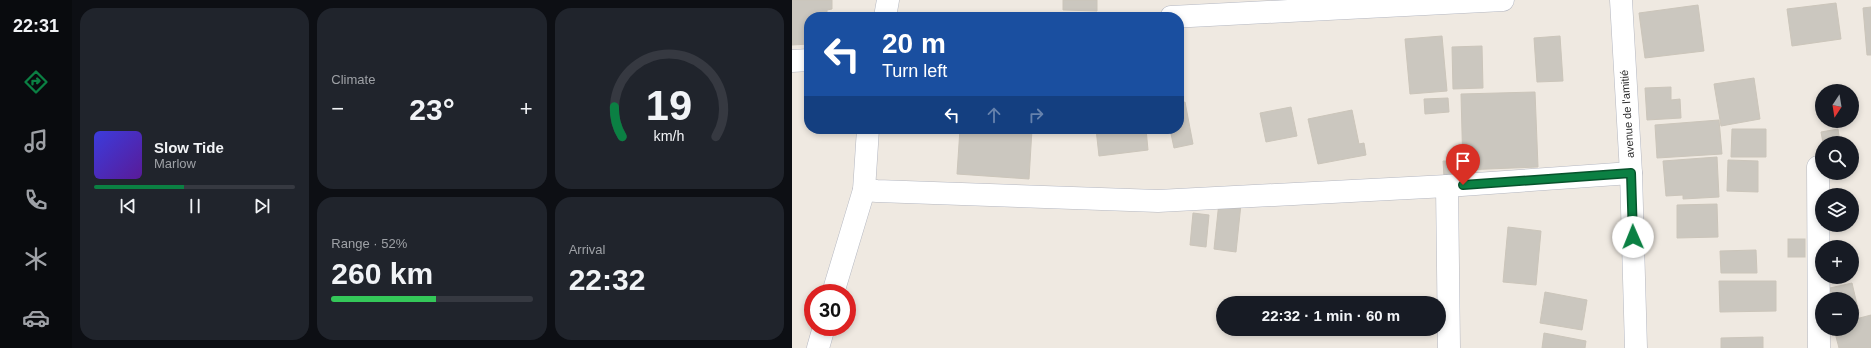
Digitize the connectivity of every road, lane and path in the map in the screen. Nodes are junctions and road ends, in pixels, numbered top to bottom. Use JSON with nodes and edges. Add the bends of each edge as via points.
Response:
{"nodes":[{"id":1,"x":888,"y":0,"type":"edge"},
{"id":2,"x":1503,"y":0,"type":"edge"},
{"id":3,"x":1620,"y":0,"type":"edge"},
{"id":4,"x":886,"y":12,"type":"edge"},
{"id":5,"x":1184,"y":16,"type":"edge"},
{"id":6,"x":804,"y":60,"type":"edge"},
{"id":7,"x":792,"y":61,"type":"edge"},
{"id":8,"x":868,"y":134,"type":"edge"},
{"id":9,"x":1631,"y":173,"type":"junction"},
{"id":10,"x":1818,"y":180,"type":"edge"},
{"id":11,"x":1447,"y":186,"type":"junction"},
{"id":12,"x":864,"y":190,"type":"junction"},
{"id":13,"x":836,"y":284,"type":"edge"},
{"id":14,"x":821,"y":336,"type":"edge"},
{"id":15,"x":818,"y":348,"type":"edge"},
{"id":16,"x":1449,"y":348,"type":"edge"},
{"id":17,"x":1636,"y":348,"type":"edge"},
{"id":18,"x":1819,"y":348,"type":"edge"}],
"edges":[{"from":1,"to":4,"type":"street"},
{"from":2,"to":5,"type":"street"},
{"from":3,"to":9,"type":"street","name":"avenue de l'amitié"},
{"from":6,"to":7,"type":"street"},
{"from":8,"to":12,"type":"street"},
{"from":9,"to":11,"type":"street"},
{"from":9,"to":17,"type":"street","name":"avenue de l'amitié"},
{"from":10,"to":18,"type":"street"},
{"from":11,"to":12,"type":"street","via":[[1158,201]]},
{"from":11,"to":16,"type":"street"},
{"from":12,"to":13,"type":"street"},
{"from":14,"to":15,"type":"street"}]}
